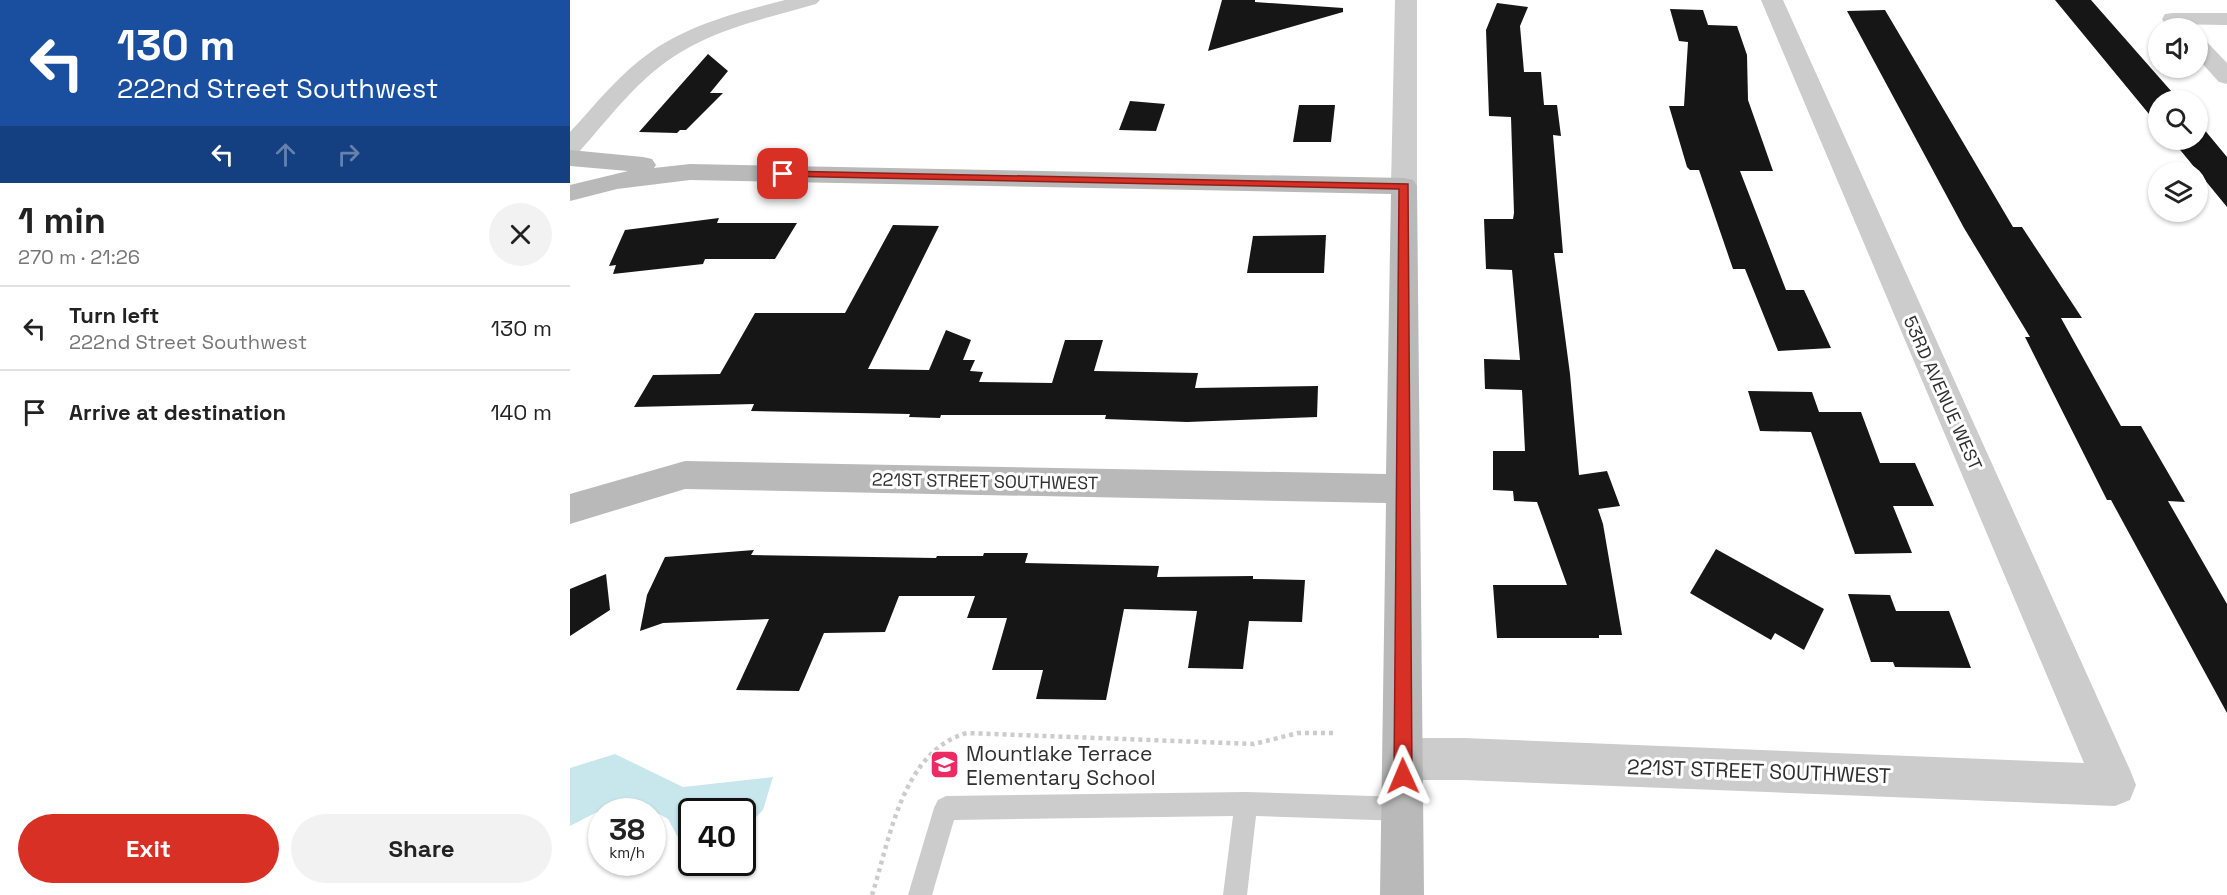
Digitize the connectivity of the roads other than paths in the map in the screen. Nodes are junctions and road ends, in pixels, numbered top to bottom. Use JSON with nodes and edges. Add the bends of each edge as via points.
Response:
{"nodes":[{"id":1,"x":809,"y":0,"type":"edge"},
{"id":2,"x":1407,"y":0,"type":"edge"},
{"id":3,"x":1772,"y":0,"type":"edge"},
{"id":4,"x":2208,"y":19,"type":"edge"},
{"id":5,"x":2227,"y":19,"type":"edge"},
{"id":6,"x":2208,"y":57,"type":"edge"},
{"id":7,"x":2227,"y":78,"type":"edge"},
{"id":8,"x":570,"y":147,"type":"edge"},
{"id":9,"x":570,"y":158,"type":"edge"},
{"id":10,"x":690,"y":172,"type":"junction"},
{"id":11,"x":1404,"y":186,"type":"junction"},
{"id":12,"x":570,"y":193,"type":"edge"},
{"id":13,"x":1404,"y":489,"type":"junction"},
{"id":14,"x":570,"y":509,"type":"edge"},
{"id":15,"x":1402,"y":759,"type":"junction"},
{"id":16,"x":2115,"y":785,"type":"joint"},
{"id":17,"x":1246,"y":804,"type":"junction"},
{"id":18,"x":1404,"y":809,"type":"junction"},
{"id":19,"x":920,"y":895,"type":"edge"},
{"id":20,"x":1235,"y":895,"type":"edge"},
{"id":21,"x":1402,"y":895,"type":"edge"}],
"edges":[{"from":1,"to":8,"type":"street","via":[[724,23],[672,48],[633,79]]},
{"from":2,"to":11,"type":"street"},
{"from":3,"to":16,"type":"street","name":"53RD AVENUE WEST"},
{"from":4,"to":5,"type":"street"},
{"from":6,"to":7,"type":"street"},
{"from":9,"to":10,"type":"street"},
{"from":10,"to":11,"type":"street"},
{"from":10,"to":12,"type":"street","via":[[617,181]]},
{"from":11,"to":13,"type":"street"},
{"from":13,"to":14,"type":"street","name":"221ST STREET SOUTHWEST","via":[[685,475]]},
{"from":13,"to":15,"type":"street"},
{"from":15,"to":16,"type":"street","name":"221ST STREET SOUTHWEST"},
{"from":15,"to":18,"type":"street"},
{"from":17,"to":18,"type":"lane"},
{"from":17,"to":19,"type":"lane","via":[[946,808]]},
{"from":17,"to":20,"type":"lane"},
{"from":18,"to":21,"type":"street"}]}
